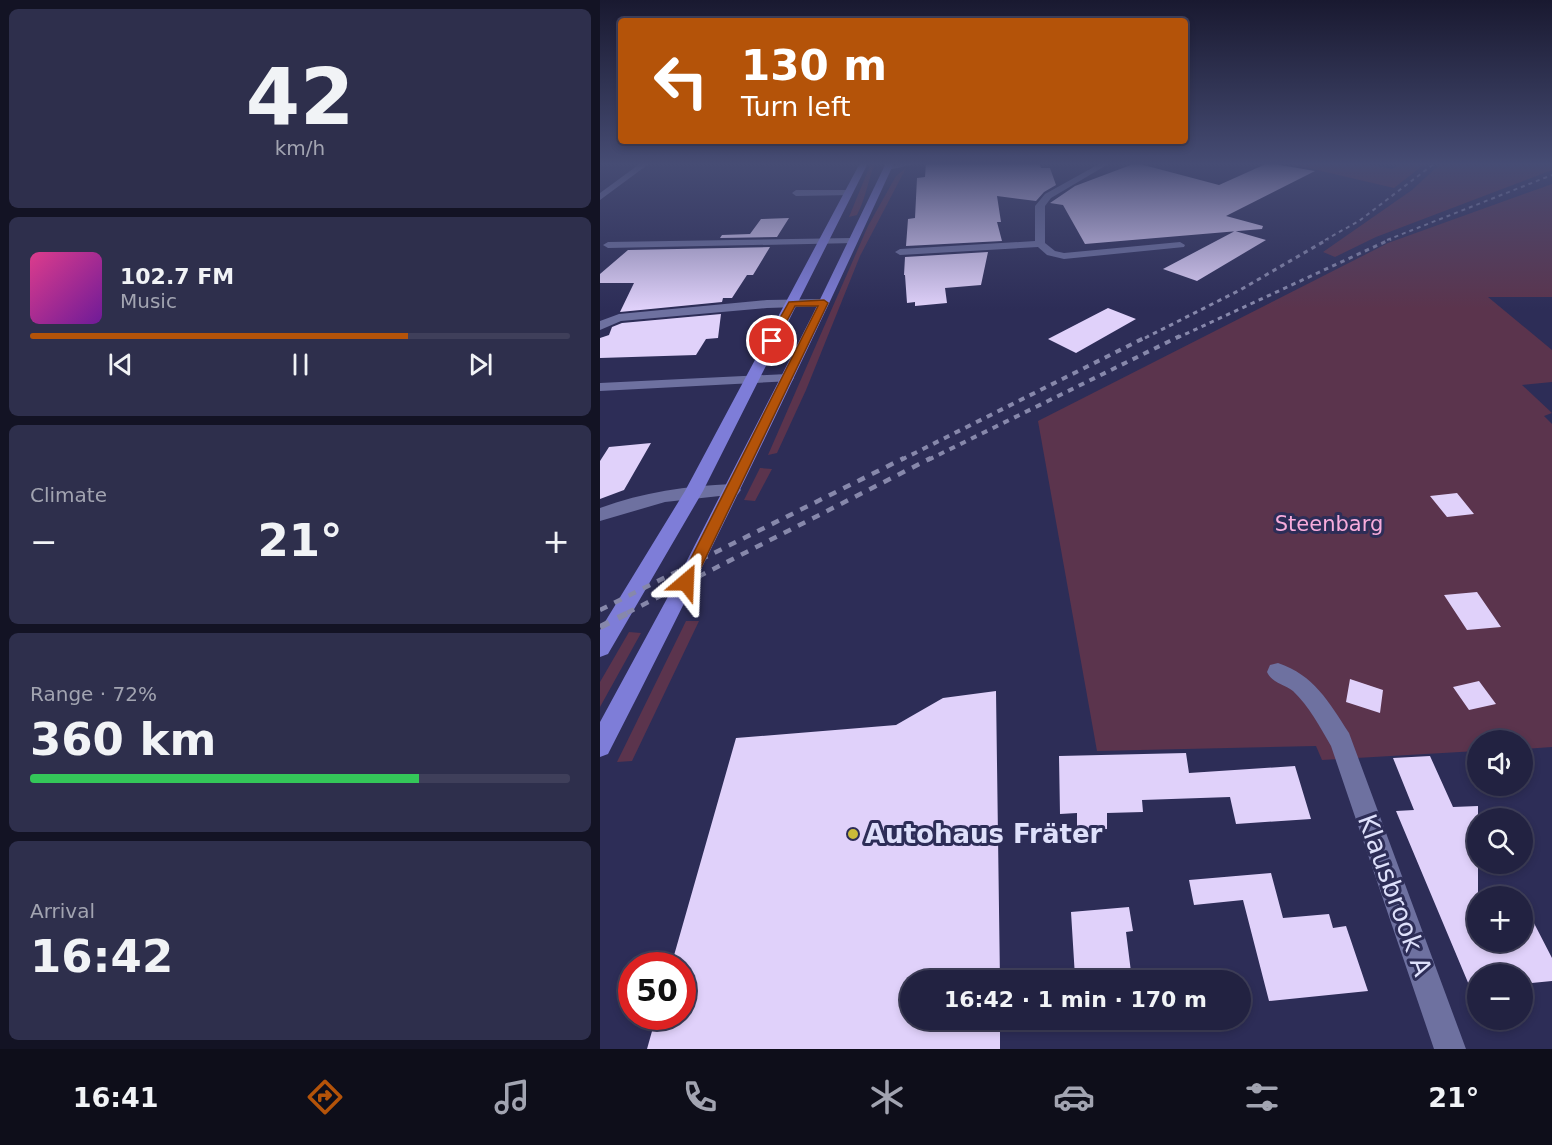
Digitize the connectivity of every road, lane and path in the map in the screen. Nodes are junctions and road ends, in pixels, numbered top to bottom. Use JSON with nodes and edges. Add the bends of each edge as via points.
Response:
{"nodes":[{"id":1,"x":840,"y":212,"type":"edge"},
{"id":2,"x":866,"y":212,"type":"edge"},
{"id":3,"x":1040,"y":212,"type":"edge"},
{"id":4,"x":851,"y":241,"type":"junction"},
{"id":5,"x":825,"y":242,"type":"junction"},
{"id":6,"x":1040,"y":244,"type":"junction"},
{"id":7,"x":608,"y":245,"type":"dead end"},
{"id":8,"x":1180,"y":245,"type":"dead end"},
{"id":9,"x":900,"y":252,"type":"dead end"},
{"id":10,"x":824,"y":303,"type":"junction"},
{"id":11,"x":792,"y":304,"type":"junction"},
{"id":12,"x":600,"y":326,"type":"edge"},
{"id":13,"x":788,"y":378,"type":"junction"},
{"id":14,"x":752,"y":379,"type":"junction"},
{"id":15,"x":600,"y":387,"type":"edge"},
{"id":16,"x":694,"y":490,"type":"junction"},
{"id":17,"x":732,"y":490,"type":"junction"},
{"id":18,"x":600,"y":515,"type":"edge"},
{"id":19,"x":600,"y":648,"type":"edge"},
{"id":20,"x":1278,"y":672,"type":"dead end"},
{"id":21,"x":600,"y":746,"type":"edge"},
{"id":22,"x":1450,"y":1049,"type":"edge"}],
"edges":[{"from":1,"to":5,"type":"main road"},
{"from":2,"to":4,"type":"main road"},
{"from":3,"to":6,"type":"street"},
{"from":4,"to":5,"type":"street"},
{"from":4,"to":10,"type":"main road"},
{"from":5,"to":7,"type":"street"},
{"from":5,"to":11,"type":"main road"},
{"from":6,"to":8,"type":"street","via":[[1051,253],[1064,256]]},
{"from":6,"to":9,"type":"street"},
{"from":10,"to":11,"type":"street"},
{"from":10,"to":13,"type":"main road"},
{"from":11,"to":12,"type":"street","via":[[619,318]]},
{"from":11,"to":14,"type":"main road"},
{"from":13,"to":14,"type":"street"},
{"from":13,"to":17,"type":"main road"},
{"from":14,"to":15,"type":"street"},
{"from":14,"to":16,"type":"main road"},
{"from":16,"to":17,"type":"street"},
{"from":16,"to":18,"type":"street","via":[[663,495]]},
{"from":16,"to":19,"type":"main road"},
{"from":17,"to":21,"type":"main road"},
{"from":20,"to":22,"type":"street","name":"Klausbrook A","via":[[1300,684],[1341,741]]}]}
